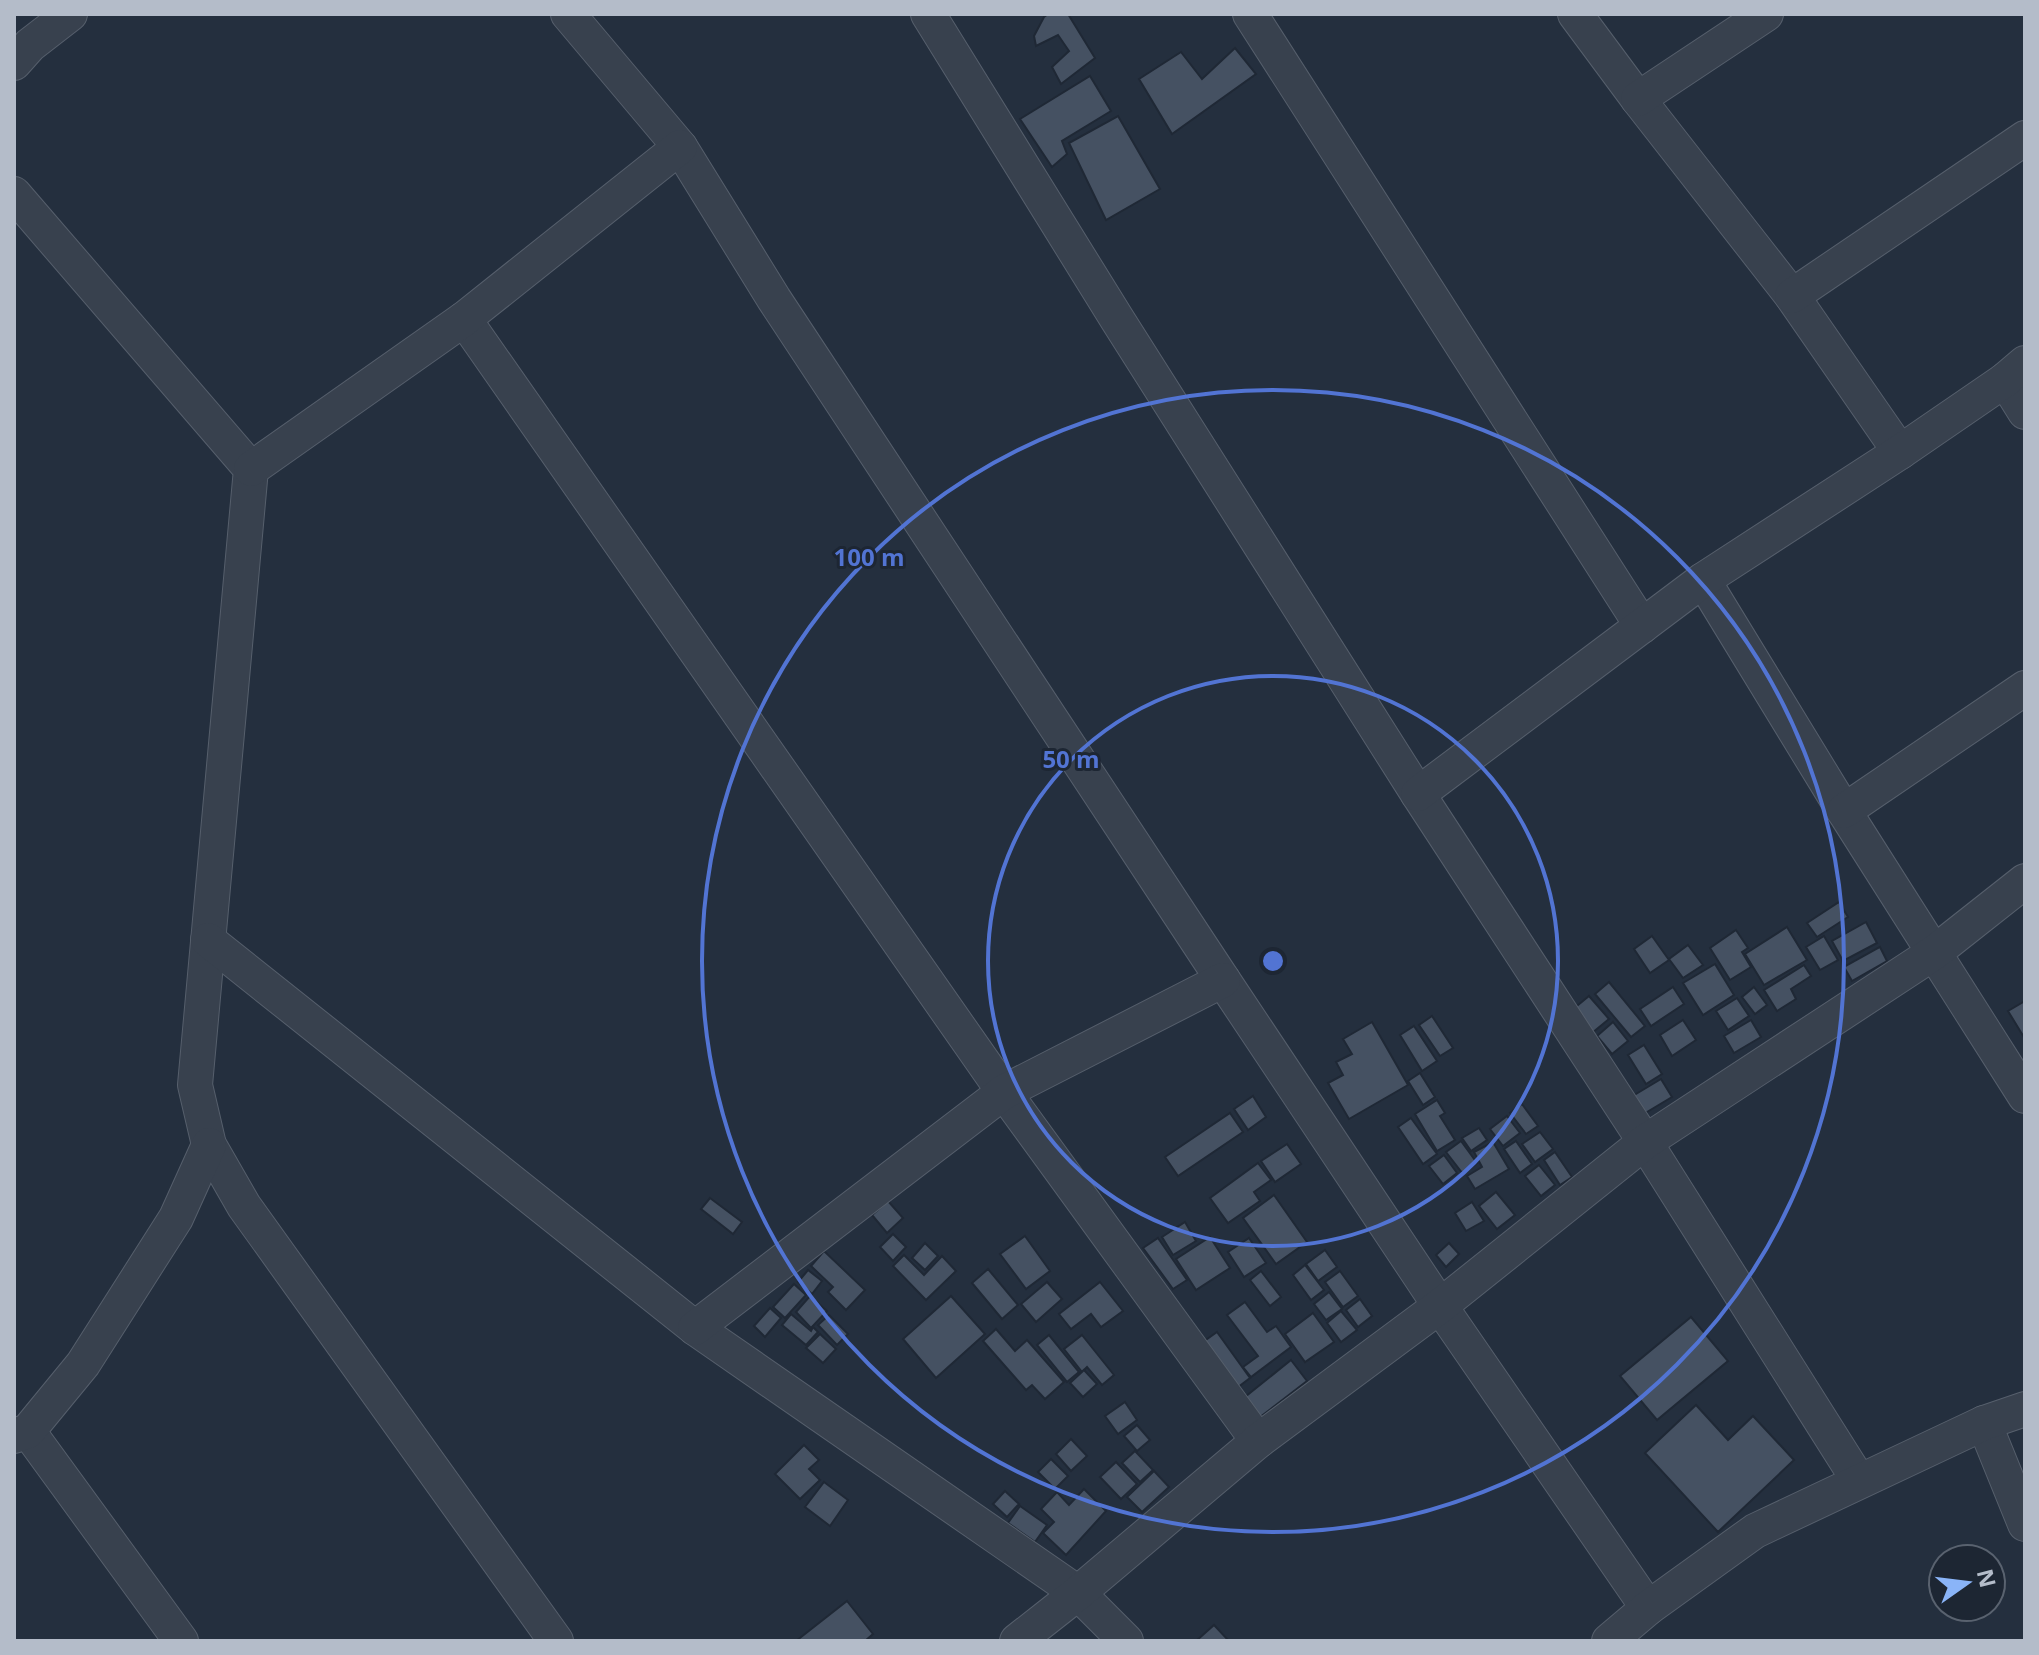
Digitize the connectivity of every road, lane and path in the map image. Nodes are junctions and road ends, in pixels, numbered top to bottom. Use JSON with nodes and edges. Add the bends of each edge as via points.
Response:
{"nodes":[{"id":1,"x":70,"y":14,"type":"edge"},
{"id":2,"x":568,"y":14,"type":"edge"},
{"id":3,"x":928,"y":14,"type":"edge"},
{"id":4,"x":1250,"y":14,"type":"edge"},
{"id":5,"x":1575,"y":14,"type":"edge"},
{"id":6,"x":1766,"y":14,"type":"edge"},
{"id":7,"x":14,"y":63,"type":"edge"},
{"id":8,"x":1638,"y":99,"type":"junction"},
{"id":9,"x":2025,"y":138,"type":"edge"},
{"id":10,"x":680,"y":147,"type":"junction"},
{"id":11,"x":14,"y":194,"type":"edge"},
{"id":12,"x":1792,"y":296,"type":"junction"},
{"id":13,"x":464,"y":319,"type":"junction"},
{"id":14,"x":2015,"y":372,"type":"edge"},
{"id":15,"x":2025,"y":412,"type":"edge"},
{"id":16,"x":1900,"y":452,"type":"junction"},
{"id":17,"x":251,"y":469,"type":"junction"},
{"id":18,"x":1703,"y":580,"type":"junction"},
{"id":19,"x":1642,"y":626,"type":"junction"},
{"id":20,"x":2025,"y":688,"type":"edge"},
{"id":21,"x":1418,"y":794,"type":"junction"},
{"id":22,"x":1844,"y":811,"type":"junction"},
{"id":23,"x":2025,"y":881,"type":"edge"},
{"id":24,"x":208,"y":940,"type":"junction"},
{"id":25,"x":1935,"y":952,"type":"junction"},
{"id":26,"x":1223,"y":980,"type":"junction"},
{"id":27,"x":1004,"y":1092,"type":"junction"},
{"id":28,"x":2025,"y":1096,"type":"edge"},
{"id":29,"x":1645,"y":1142,"type":"junction"},
{"id":30,"x":209,"y":1145,"type":"junction"},
{"id":31,"x":1440,"y":1306,"type":"junction"},
{"id":32,"x":695,"y":1328,"type":"junction"},
{"id":33,"x":2025,"y":1409,"type":"edge"},
{"id":34,"x":1984,"y":1423,"type":"junction"},
{"id":35,"x":21,"y":1434,"type":"edge"},
{"id":36,"x":1258,"y":1441,"type":"junction"},
{"id":37,"x":1859,"y":1481,"type":"junction"},
{"id":38,"x":2025,"y":1524,"type":"edge"},
{"id":39,"x":1078,"y":1593,"type":"junction"},
{"id":40,"x":1648,"y":1608,"type":"junction"},
{"id":41,"x":181,"y":1641,"type":"edge"},
{"id":42,"x":556,"y":1641,"type":"edge"},
{"id":43,"x":1017,"y":1641,"type":"edge"},
{"id":44,"x":1126,"y":1641,"type":"edge"},
{"id":45,"x":1609,"y":1641,"type":"edge"}],
"edges":[{"from":1,"to":7,"type":"street"},
{"from":2,"to":10,"type":"street"},
{"from":3,"to":21,"type":"street"},
{"from":4,"to":19,"type":"street"},
{"from":5,"to":8,"type":"street"},
{"from":6,"to":8,"type":"street"},
{"from":8,"to":12,"type":"street"},
{"from":9,"to":12,"type":"street"},
{"from":10,"to":13,"type":"street"},
{"from":10,"to":26,"type":"street","via":[[783,313]]},
{"from":11,"to":17,"type":"street"},
{"from":12,"to":16,"type":"street"},
{"from":13,"to":17,"type":"street"},
{"from":13,"to":27,"type":"street"},
{"from":14,"to":15,"type":"street"},
{"from":14,"to":16,"type":"street"},
{"from":16,"to":18,"type":"street"},
{"from":17,"to":24,"type":"street"},
{"from":18,"to":19,"type":"street"},
{"from":18,"to":22,"type":"street"},
{"from":19,"to":21,"type":"street"},
{"from":20,"to":22,"type":"street"},
{"from":21,"to":29,"type":"street"},
{"from":22,"to":25,"type":"street"},
{"from":23,"to":25,"type":"street"},
{"from":24,"to":30,"type":"street","via":[[195,1085]]},
{"from":24,"to":32,"type":"street"},
{"from":25,"to":28,"type":"street"},
{"from":25,"to":29,"type":"street"},
{"from":26,"to":27,"type":"street"},
{"from":26,"to":31,"type":"street"},
{"from":27,"to":32,"type":"street"},
{"from":27,"to":36,"type":"street"},
{"from":29,"to":31,"type":"street"},
{"from":29,"to":37,"type":"street"},
{"from":30,"to":35,"type":"street","via":[[176,1218],[139,1278],[83,1364]]},
{"from":30,"to":42,"type":"street","via":[[244,1206]]},
{"from":31,"to":36,"type":"street"},
{"from":31,"to":40,"type":"street"},
{"from":32,"to":39,"type":"street"},
{"from":33,"to":34,"type":"street"},
{"from":34,"to":37,"type":"street"},
{"from":34,"to":38,"type":"street"},
{"from":35,"to":41,"type":"street"},
{"from":36,"to":39,"type":"street"},
{"from":37,"to":40,"type":"street","via":[[1755,1531]]},
{"from":39,"to":43,"type":"street"},
{"from":39,"to":44,"type":"street"},
{"from":40,"to":45,"type":"street"}]}
